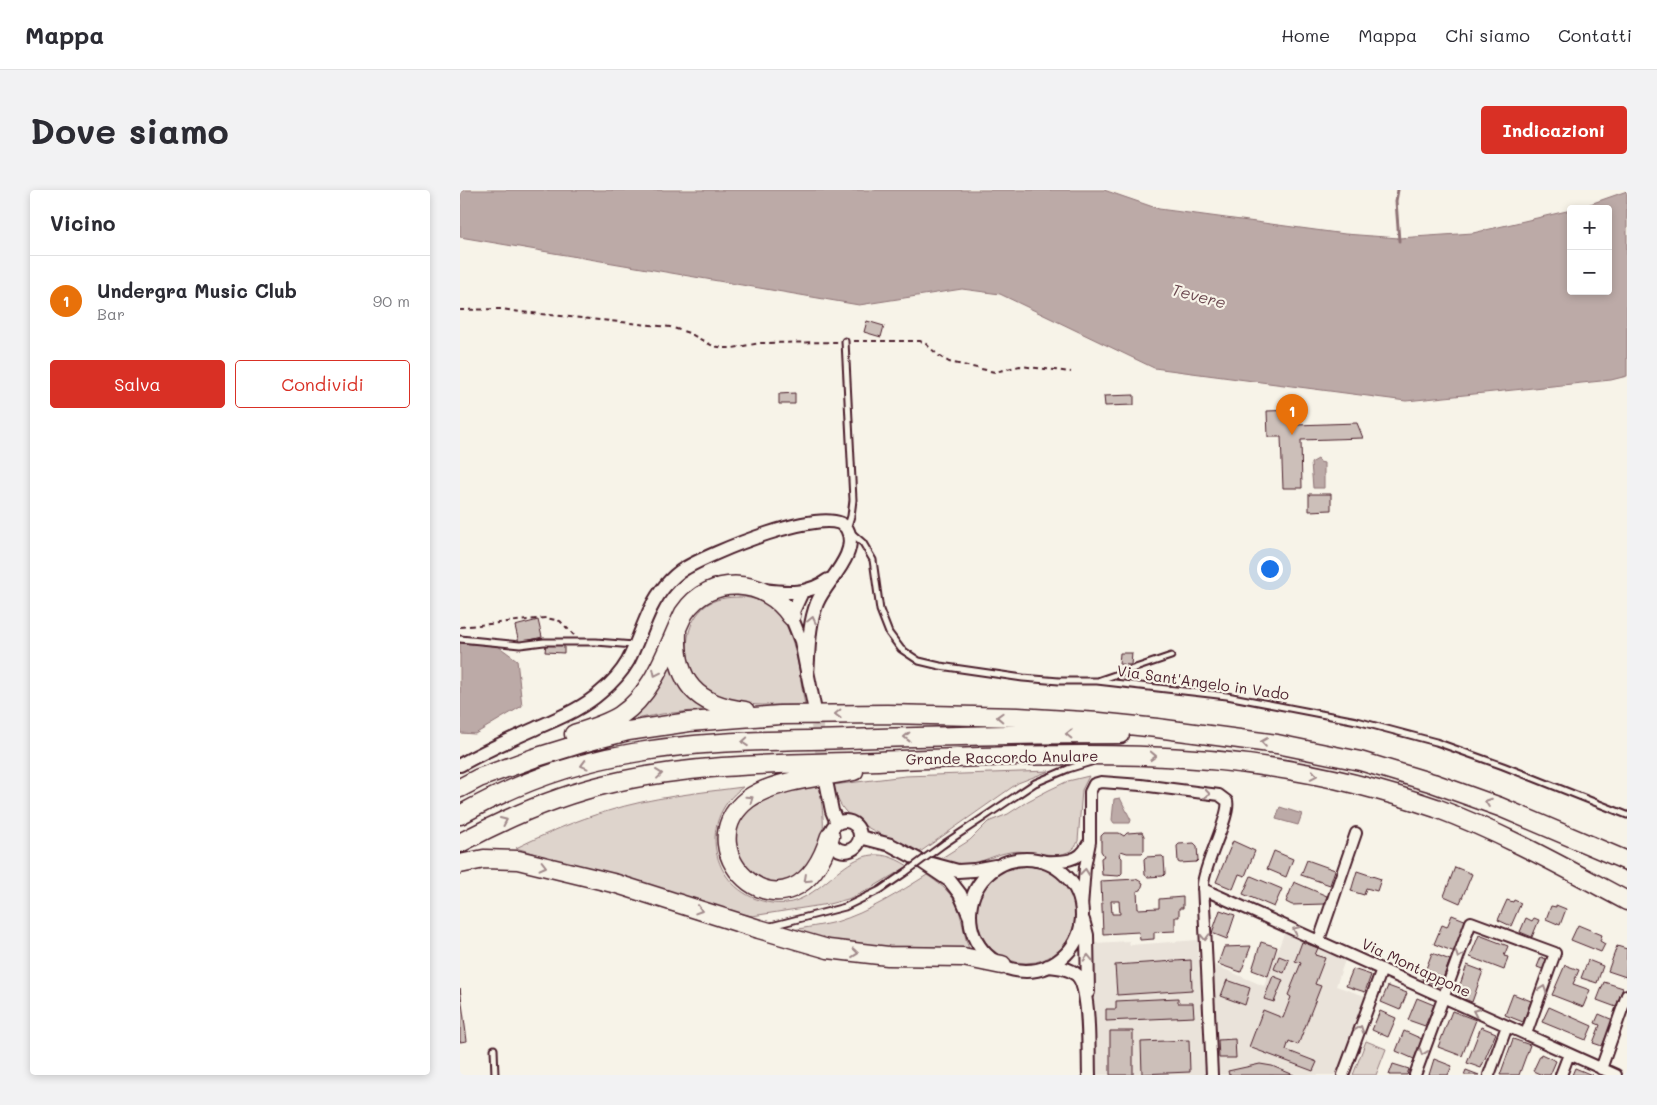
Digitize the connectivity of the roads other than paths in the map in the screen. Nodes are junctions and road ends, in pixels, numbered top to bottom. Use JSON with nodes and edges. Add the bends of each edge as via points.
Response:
{"nodes":[{"id":1,"x":845,"y":342,"type":"road end"},
{"id":2,"x":847,"y":529,"type":"junction"},
{"id":3,"x":836,"y":574,"type":"junction"},
{"id":4,"x":758,"y":589,"type":"junction"},
{"id":5,"x":802,"y":592,"type":"junction"},
{"id":6,"x":791,"y":616,"type":"junction"},
{"id":7,"x":677,"y":629,"type":"junction"},
{"id":8,"x":460,"y":639,"type":"edge"},
{"id":9,"x":635,"y":646,"type":"junction"},
{"id":10,"x":1171,"y":656,"type":"dead end"},
{"id":11,"x":807,"y":674,"type":"junction"},
{"id":12,"x":1097,"y":681,"type":"junction"},
{"id":13,"x":814,"y":706,"type":"tunnel mouth"},
{"id":14,"x":780,"y":715,"type":"junction"},
{"id":15,"x":1206,"y":735,"type":"junction"},
{"id":16,"x":1118,"y":755,"type":"junction"},
{"id":17,"x":916,"y":760,"type":"junction"},
{"id":18,"x":460,"y":764,"type":"edge"},
{"id":19,"x":479,"y":778,"type":"junction"},
{"id":20,"x":826,"y":786,"type":"dead end"},
{"id":21,"x":460,"y":788,"type":"edge"},
{"id":22,"x":460,"y":815,"type":"edge"},
{"id":23,"x":1627,"y":815,"type":"edge"},
{"id":24,"x":1533,"y":820,"type":"junction"},
{"id":25,"x":834,"y":830,"type":"junction"},
{"id":26,"x":1356,"y":833,"type":"dead end"},
{"id":27,"x":860,"y":837,"type":"junction"},
{"id":28,"x":1090,"y":837,"type":"junction"},
{"id":29,"x":460,"y":843,"type":"edge"},
{"id":30,"x":1541,"y":856,"type":"junction"},
{"id":31,"x":919,"y":860,"type":"junction"},
{"id":32,"x":1627,"y":861,"type":"edge"},
{"id":33,"x":1036,"y":862,"type":"junction"},
{"id":34,"x":460,"y":864,"type":"edge"},
{"id":35,"x":998,"y":866,"type":"junction"},
{"id":36,"x":1627,"y":875,"type":"edge"},
{"id":37,"x":1203,"y":889,"type":"junction"},
{"id":38,"x":1627,"y":901,"type":"edge"},
{"id":39,"x":1082,"y":911,"type":"junction"},
{"id":40,"x":1627,"y":916,"type":"edge"},
{"id":41,"x":972,"y":921,"type":"junction"},
{"id":42,"x":759,"y":929,"type":"junction"},
{"id":43,"x":1319,"y":940,"type":"junction"},
{"id":44,"x":1002,"y":965,"type":"junction"},
{"id":45,"x":1048,"y":966,"type":"junction"},
{"id":46,"x":1382,"y":969,"type":"junction"},
{"id":47,"x":1627,"y":995,"type":"edge"},
{"id":48,"x":1443,"y":997,"type":"junction"},
{"id":49,"x":1086,"y":1002,"type":"junction"},
{"id":50,"x":1507,"y":1026,"type":"junction"},
{"id":51,"x":1526,"y":1034,"type":"junction"},
{"id":52,"x":494,"y":1048,"type":"dead end"},
{"id":53,"x":1569,"y":1054,"type":"junction"},
{"id":54,"x":1601,"y":1069,"type":"junction"},
{"id":55,"x":494,"y":1075,"type":"edge"},
{"id":56,"x":1089,"y":1075,"type":"edge"},
{"id":57,"x":1212,"y":1075,"type":"edge"},
{"id":58,"x":1343,"y":1075,"type":"edge"},
{"id":59,"x":1415,"y":1075,"type":"edge"},
{"id":60,"x":1489,"y":1075,"type":"edge"},
{"id":61,"x":1561,"y":1075,"type":"edge"},
{"id":62,"x":1616,"y":1075,"type":"edge"}],
"edges":[{"from":1,"to":2,"type":"lane","via":[[853,500]]},
{"from":2,"to":3,"type":"street","via":[[850,547]]},
{"from":2,"to":9,"type":"street","via":[[832,521],[807,522],[690,566],[659,593]]},
{"from":2,"to":12,"type":"lane","name":"Via Sant'Angelo in Vado","via":[[863,543],[873,560],[882,616],[889,633],[912,658],[933,665],[1014,677]]},
{"from":3,"to":5,"type":"street","via":[[819,586]]},
{"from":11,"to":3,"type":"street","one_way":true,"via":[[813,617],[822,592]]},
{"from":4,"to":5,"type":"street"},
{"from":4,"to":6,"type":"highway","via":[[780,602]]},
{"from":4,"to":7,"type":"highway","via":[[734,585],[711,590],[684,613]]},
{"from":5,"to":6,"type":"street"},
{"from":6,"to":11,"type":"street","via":[[802,641]]},
{"from":7,"to":14,"type":"highway","via":[[678,662],[696,692],[718,706]]},
{"from":7,"to":19,"type":"highway","one_way":true,"via":[[650,684],[624,713],[522,754]]},
{"from":8,"to":9,"type":"lane","via":[[520,645],[604,642]]},
{"from":9,"to":18,"type":"street","via":[[617,677],[584,705]]},
{"from":10,"to":12,"type":"lane"},
{"from":11,"to":13,"type":"street"},
{"from":12,"to":23,"type":"lane","name":"Via Sant'Angelo in Vado","via":[[1237,698],[1401,732],[1493,762]]},
{"from":15,"to":14,"type":"highway","name":"Grande Raccordo Anulare","one_way":true,"via":[[1130,725],[1018,718]]},
{"from":14,"to":19,"type":"highway","name":"Grande Raccordo Anulare","via":[[689,722],[628,731],[562,749]]},
{"from":15,"to":22,"type":"highway","name":"Grande Raccordo Anulare","one_way":true,"via":[[1016,734],[754,742],[660,749],[557,773]]},
{"from":24,"to":15,"type":"highway","name":"Grande Raccordo Anulare","one_way":true,"via":[[1450,788],[1360,761],[1277,744]]},
{"from":16,"to":17,"type":"highway","name":"Grande Raccordo Anulare"},
{"from":16,"to":30,"type":"highway","name":"Grande Raccordo Anulare","one_way":true,"via":[[1255,765],[1343,781],[1437,809]]},
{"from":16,"to":42,"type":"lane","bridge":true,"via":[[1068,768],[1035,783],[880,890],[845,907]]},
{"from":25,"to":17,"type":"highway","one_way":true,"via":[[822,859],[811,875],[798,886],[785,890],[765,890],[748,882],[734,867],[727,849],[729,827],[735,813],[760,792],[798,781]]},
{"from":29,"to":17,"type":"highway","name":"Grande Raccordo Anulare","one_way":true,"via":[[542,805],[587,789],[638,777],[744,766]]},
{"from":19,"to":21,"type":"highway","name":"Grande Raccordo Anulare"},
{"from":20,"to":25,"type":"street"},
{"from":24,"to":32,"type":"highway","name":"Grande Raccordo Anulare"},
{"from":24,"to":36,"type":"highway","name":"Grande Raccordo Anulare"},
{"from":25,"to":27,"type":"street","via":[[846,821],[854,825]]},
{"from":25,"to":27,"type":"street","via":[[832,845],[843,852],[855,846]]},
{"from":26,"to":43,"type":"street"},
{"from":27,"to":31,"type":"street","via":[[891,845]]},
{"from":28,"to":33,"type":"street","via":[[1079,856],[1067,861]]},
{"from":28,"to":37,"type":"street","one_way":true,"via":[[1091,788],[1096,783],[1219,795],[1228,803],[1227,812],[1206,867]]},
{"from":39,"to":28,"type":"street","one_way":true},
{"from":30,"to":38,"type":"highway","name":"Grande Raccordo Anulare"},
{"from":30,"to":40,"type":"highway","name":"Grande Raccordo Anulare"},
{"from":31,"to":35,"type":"street","via":[[958,871]]},
{"from":31,"to":41,"type":"street","via":[[953,884]]},
{"from":33,"to":35,"type":"street","via":[[1017,861]]},
{"from":33,"to":39,"type":"street","via":[[1055,867],[1068,876],[1077,891]]},
{"from":34,"to":42,"type":"highway","one_way":true,"via":[[484,859],[518,860],[617,884]]},
{"from":35,"to":41,"type":"street","via":[[984,877],[975,891],[971,905]]},
{"from":43,"to":37,"type":"street","name":"Via Montappone","one_way":true},
{"from":37,"to":57,"type":"street","one_way":true},
{"from":39,"to":45,"type":"street","via":[[1074,945],[1061,959]]},
{"from":49,"to":39,"type":"street","one_way":true,"via":[[1087,943]]},
{"from":41,"to":44,"type":"street","via":[[982,948]]},
{"from":42,"to":44,"type":"highway","one_way":true,"via":[[852,952],[957,957]]},
{"from":43,"to":46,"type":"street","name":"Via Montappone"},
{"from":44,"to":45,"type":"street","via":[[1025,970]]},
{"from":45,"to":49,"type":"street","via":[[1068,970],[1078,976]]},
{"from":46,"to":48,"type":"street","name":"Via Montappone"},
{"from":58,"to":46,"type":"street","one_way":true},
{"from":47,"to":54,"type":"street"},
{"from":50,"to":48,"type":"street","name":"Via Montappone","one_way":true},
{"from":51,"to":48,"type":"street","one_way":true,"via":[[1555,953],[1471,922]]},
{"from":48,"to":59,"type":"street","one_way":true},
{"from":49,"to":56,"type":"street"},
{"from":50,"to":51,"type":"street","name":"Via Montappone"},
{"from":50,"to":60,"type":"street"},
{"from":51,"to":53,"type":"street","name":"Via Montappone"},
{"from":52,"to":55,"type":"lane"},
{"from":53,"to":54,"type":"street","name":"Via Montappone"},
{"from":53,"to":61,"type":"street"},
{"from":54,"to":62,"type":"street","name":"Via Montappone"}]}
